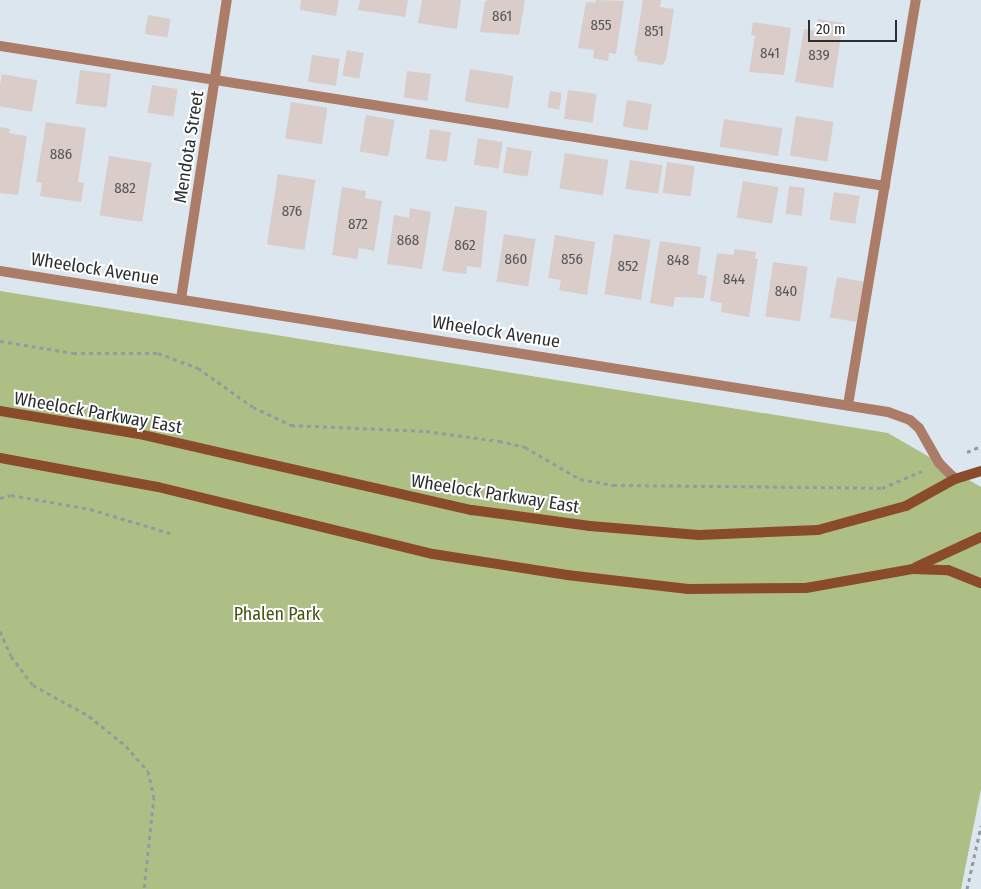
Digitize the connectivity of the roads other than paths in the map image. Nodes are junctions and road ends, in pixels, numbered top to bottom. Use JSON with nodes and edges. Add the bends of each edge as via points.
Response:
{"nodes":[{"id":1,"x":227,"y":0,"type":"edge"},
{"id":2,"x":916,"y":0,"type":"edge"},
{"id":3,"x":0,"y":46,"type":"edge"},
{"id":4,"x":216,"y":78,"type":"junction"},
{"id":5,"x":885,"y":186,"type":"junction"},
{"id":6,"x":0,"y":271,"type":"edge"},
{"id":7,"x":181,"y":299,"type":"junction"},
{"id":8,"x":848,"y":405,"type":"junction"},
{"id":9,"x":0,"y":411,"type":"edge"},
{"id":10,"x":0,"y":458,"type":"edge"},
{"id":11,"x":981,"y":471,"type":"edge"},
{"id":12,"x":955,"y":479,"type":"junction"},
{"id":13,"x":981,"y":537,"type":"edge"},
{"id":14,"x":913,"y":569,"type":"junction"},
{"id":15,"x":981,"y":583,"type":"edge"}],
"edges":[{"from":1,"to":4,"type":"street","name":"Mendota Street"},
{"from":2,"to":5,"type":"street"},
{"from":3,"to":4,"type":"street"},
{"from":4,"to":5,"type":"street"},
{"from":4,"to":7,"type":"street","name":"Mendota Street"},
{"from":5,"to":8,"type":"street"},
{"from":6,"to":7,"type":"street","name":"Wheelock Avenue"},
{"from":7,"to":8,"type":"street","name":"Wheelock Avenue"},
{"from":8,"to":12,"type":"street","name":"Wheelock Avenue","via":[[888,412],[910,420],[919,428],[939,463]]},
{"from":9,"to":12,"type":"street","name":"Wheelock Parkway East","via":[[139,434],[472,510],[590,526],[699,535],[818,530],[906,506]]},
{"from":10,"to":14,"type":"street","via":[[158,487],[433,554],[576,576],[688,589],[806,588]]},
{"from":11,"to":12,"type":"street","name":"Wheelock Parkway East"},
{"from":13,"to":14,"type":"street"},
{"from":14,"to":15,"type":"street","via":[[948,570]]}]}
